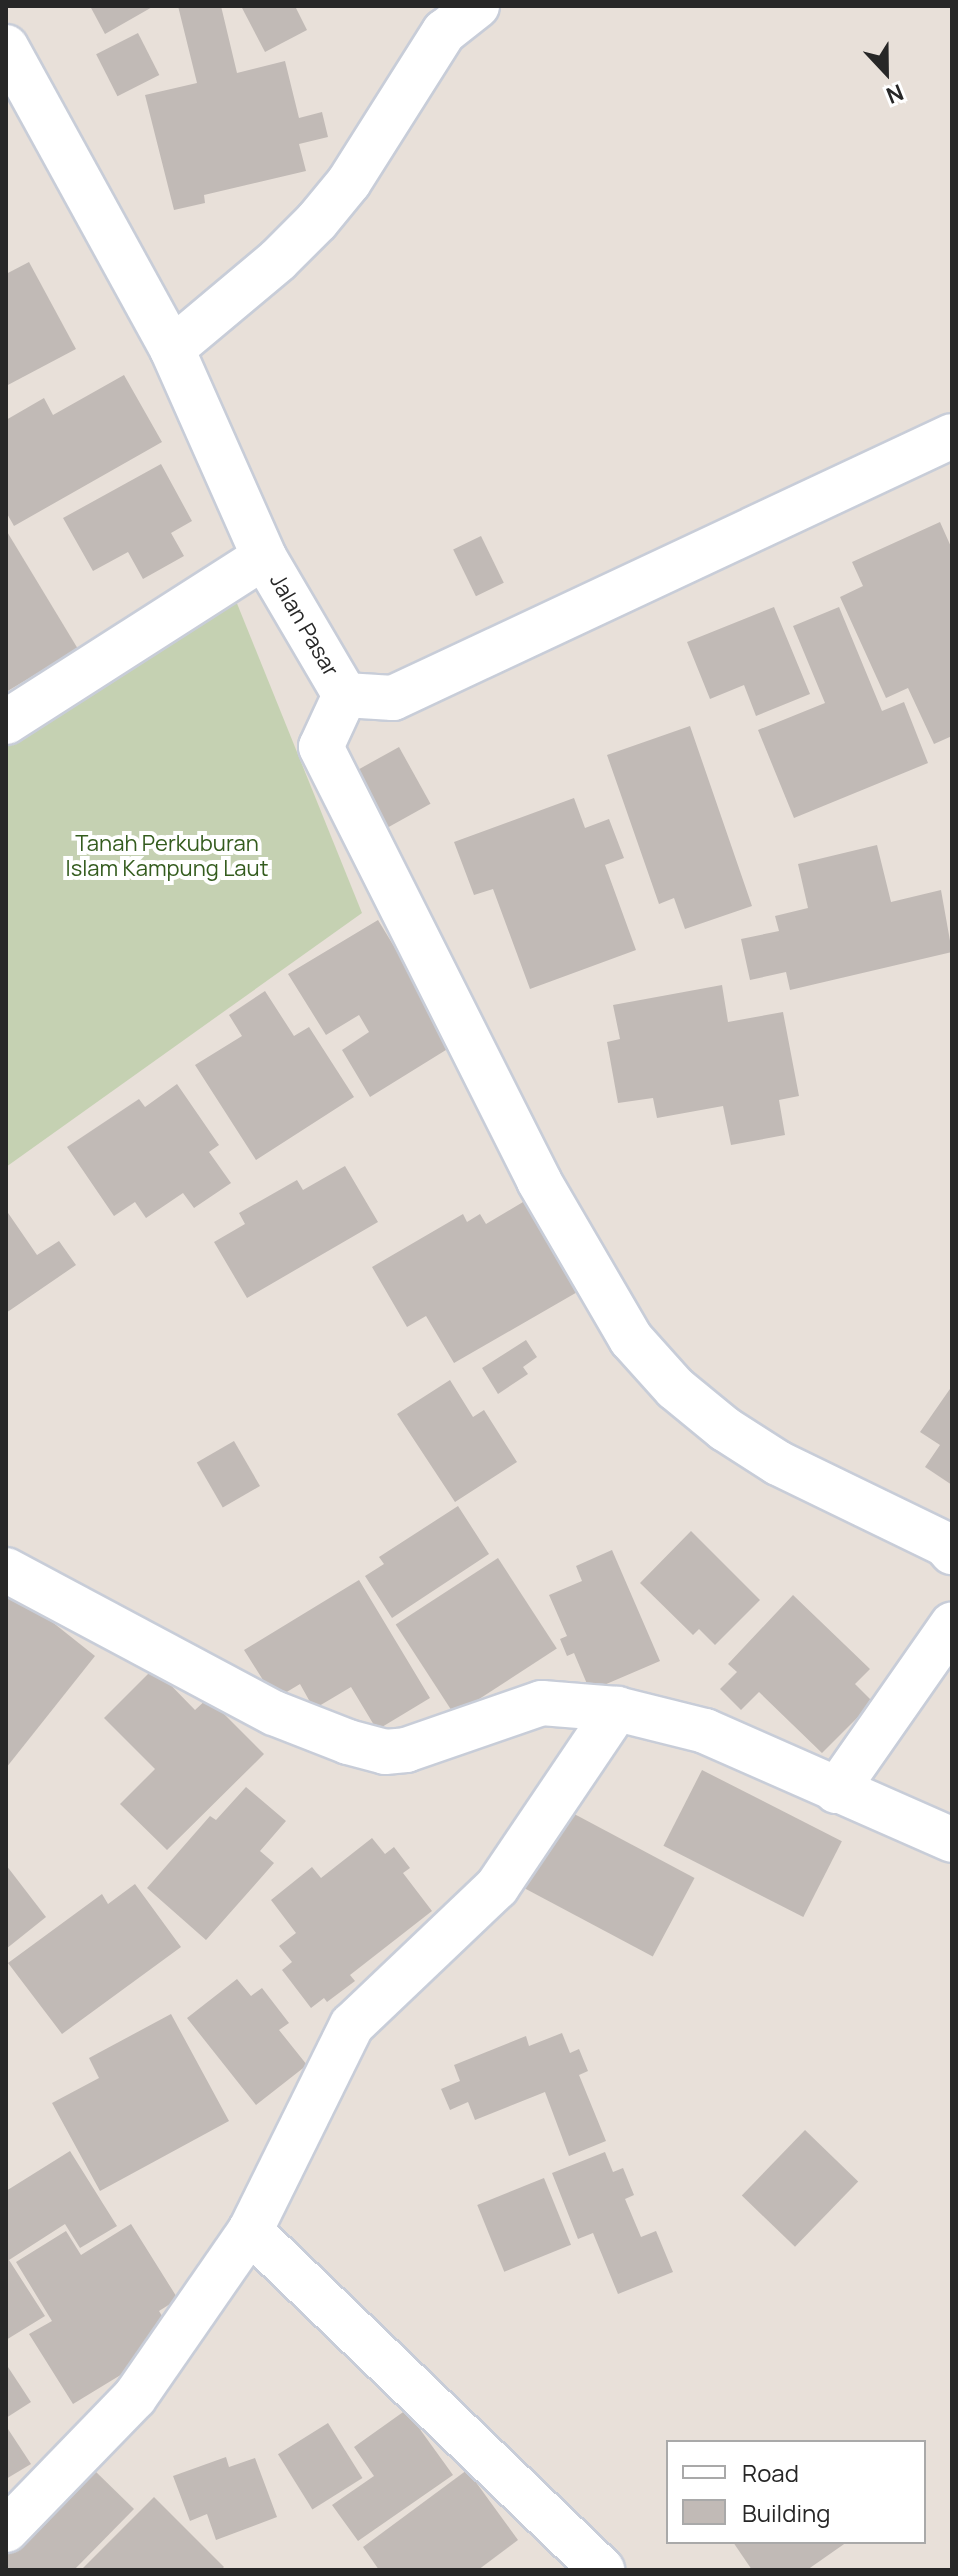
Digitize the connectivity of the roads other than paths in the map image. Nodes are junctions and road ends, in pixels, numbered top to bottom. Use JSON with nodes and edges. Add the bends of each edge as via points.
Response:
{"nodes":[{"id":1,"x":477,"y":6,"type":"edge"},
{"id":2,"x":6,"y":47,"type":"edge"},
{"id":3,"x":172,"y":349,"type":"junction"},
{"id":4,"x":952,"y":436,"type":"edge"},
{"id":5,"x":264,"y":557,"type":"junction"},
{"id":6,"x":345,"y":695,"type":"junction"},
{"id":7,"x":6,"y":722,"type":"edge"},
{"id":8,"x":952,"y":1552,"type":"edge"},
{"id":9,"x":6,"y":1570,"type":"edge"},
{"id":10,"x":952,"y":1625,"type":"edge"},
{"id":11,"x":617,"y":1709,"type":"junction"},
{"id":12,"x":836,"y":1791,"type":"junction"},
{"id":13,"x":952,"y":1840,"type":"edge"},
{"id":14,"x":250,"y":2231,"type":"junction"},
{"id":15,"x":6,"y":2530,"type":"edge"},
{"id":16,"x":602,"y":2570,"type":"edge"}],
"edges":[{"from":1,"to":3,"type":"street","via":[[444,32],[349,182],[317,221]]},
{"from":2,"to":3,"type":"street","name":"Jalan Pasar"},
{"from":3,"to":5,"type":"street","name":"Jalan Pasar"},
{"from":4,"to":6,"type":"street","name":"Jalan Pasar","via":[[393,698]]},
{"from":5,"to":6,"type":"street","name":"Jalan Pasar"},
{"from":5,"to":7,"type":"street"},
{"from":6,"to":8,"type":"street","via":[[321,747],[539,1181],[631,1339],[675,1388],[725,1429],[778,1463]]},
{"from":9,"to":11,"type":"street","via":[[274,1713],[385,1752],[427,1744],[542,1703]]},
{"from":10,"to":12,"type":"street"},
{"from":11,"to":12,"type":"street","via":[[705,1731]]},
{"from":11,"to":14,"type":"street","via":[[497,1887],[352,2025]]},
{"from":12,"to":13,"type":"street"},
{"from":14,"to":15,"type":"street","via":[[135,2397]]},
{"from":14,"to":16,"type":"street"}]}
